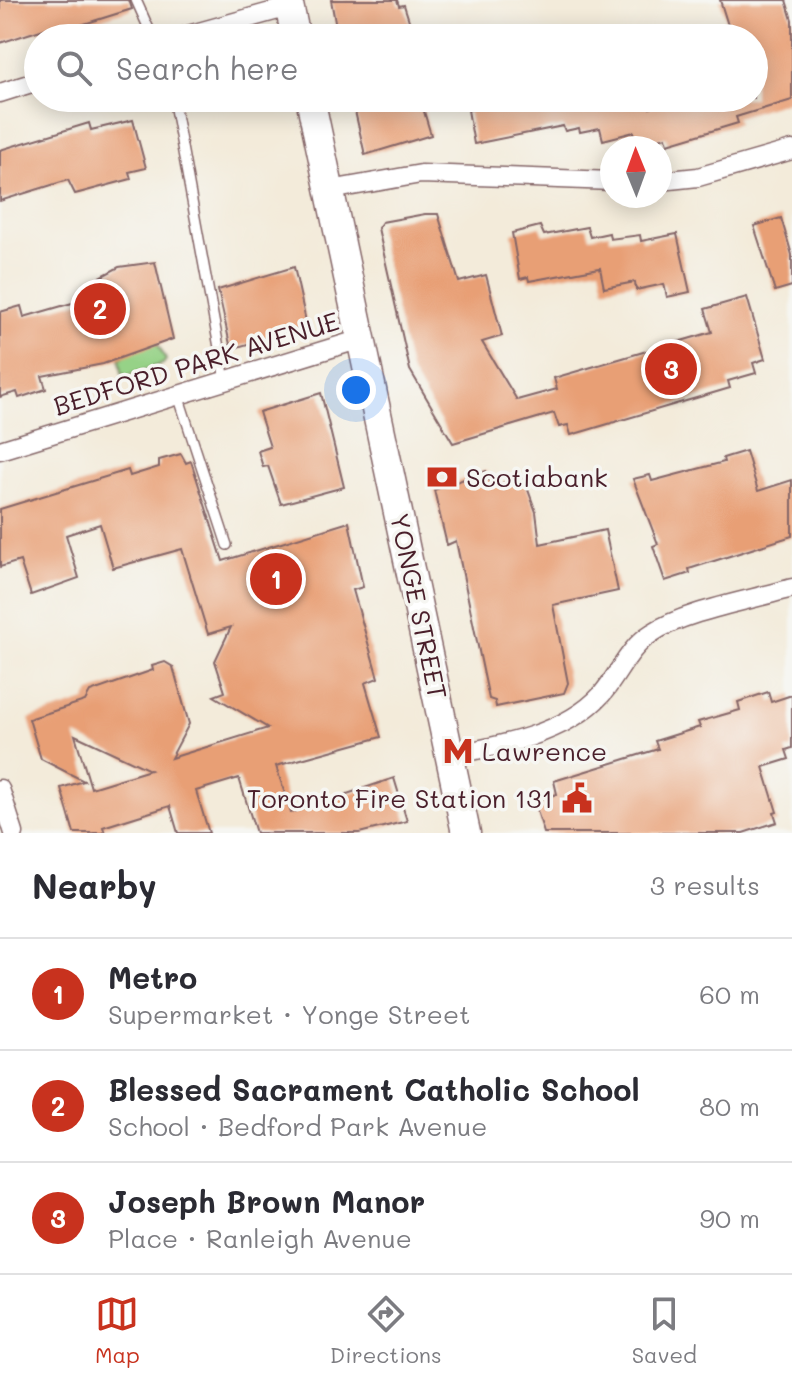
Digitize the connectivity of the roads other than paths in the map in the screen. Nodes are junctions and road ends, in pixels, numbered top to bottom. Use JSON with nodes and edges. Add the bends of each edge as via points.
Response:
{"nodes":[{"id":1,"x":136,"y":0,"type":"edge"},
{"id":2,"x":289,"y":3,"type":"edge"},
{"id":3,"x":147,"y":24,"type":"edge"},
{"id":4,"x":222,"y":24,"type":"edge"},
{"id":5,"x":293,"y":24,"type":"edge"},
{"id":6,"x":24,"y":85,"type":"edge"},
{"id":7,"x":0,"y":93,"type":"edge"},
{"id":8,"x":176,"y":112,"type":"edge"},
{"id":9,"x":313,"y":112,"type":"edge"},
{"id":10,"x":792,"y":150,"type":"edge"},
{"id":11,"x":672,"y":180,"type":"edge"},
{"id":12,"x":600,"y":181,"type":"edge"},
{"id":13,"x":330,"y":190,"type":"junction"},
{"id":14,"x":361,"y":339,"type":"junction"},
{"id":15,"x":225,"y":380,"type":"junction"},
{"id":16,"x":178,"y":395,"type":"junction"},
{"id":17,"x":0,"y":450,"type":"edge"},
{"id":18,"x":227,"y":545,"type":"dead end"},
{"id":19,"x":792,"y":588,"type":"edge"},
{"id":20,"x":450,"y":755,"type":"junction"},
{"id":21,"x":0,"y":789,"type":"edge"},
{"id":22,"x":14,"y":833,"type":"edge"},
{"id":23,"x":466,"y":833,"type":"edge"}],
"edges":[{"from":1,"to":3,"type":"lane"},
{"from":2,"to":4,"type":"street"},
{"from":2,"to":5,"type":"main road"},
{"from":6,"to":7,"type":"street"},
{"from":8,"to":15,"type":"lane"},
{"from":9,"to":13,"type":"main road","name":"YONGE STREET"},
{"from":10,"to":11,"type":"street"},
{"from":12,"to":13,"type":"street","via":[[421,174]]},
{"from":13,"to":14,"type":"main road","name":"YONGE STREET"},
{"from":14,"to":15,"type":"street","name":"BEDFORD PARK AVENUE"},
{"from":14,"to":20,"type":"main road","name":"YONGE STREET"},
{"from":15,"to":16,"type":"street","name":"BEDFORD PARK AVENUE"},
{"from":16,"to":17,"type":"street","name":"BEDFORD PARK AVENUE"},
{"from":16,"to":18,"type":"lane"},
{"from":19,"to":20,"type":"street","via":[[663,626],[635,648],[604,691],[576,715],[516,739]]},
{"from":20,"to":23,"type":"main road","name":"YONGE STREET"},
{"from":21,"to":22,"type":"street"}]}
